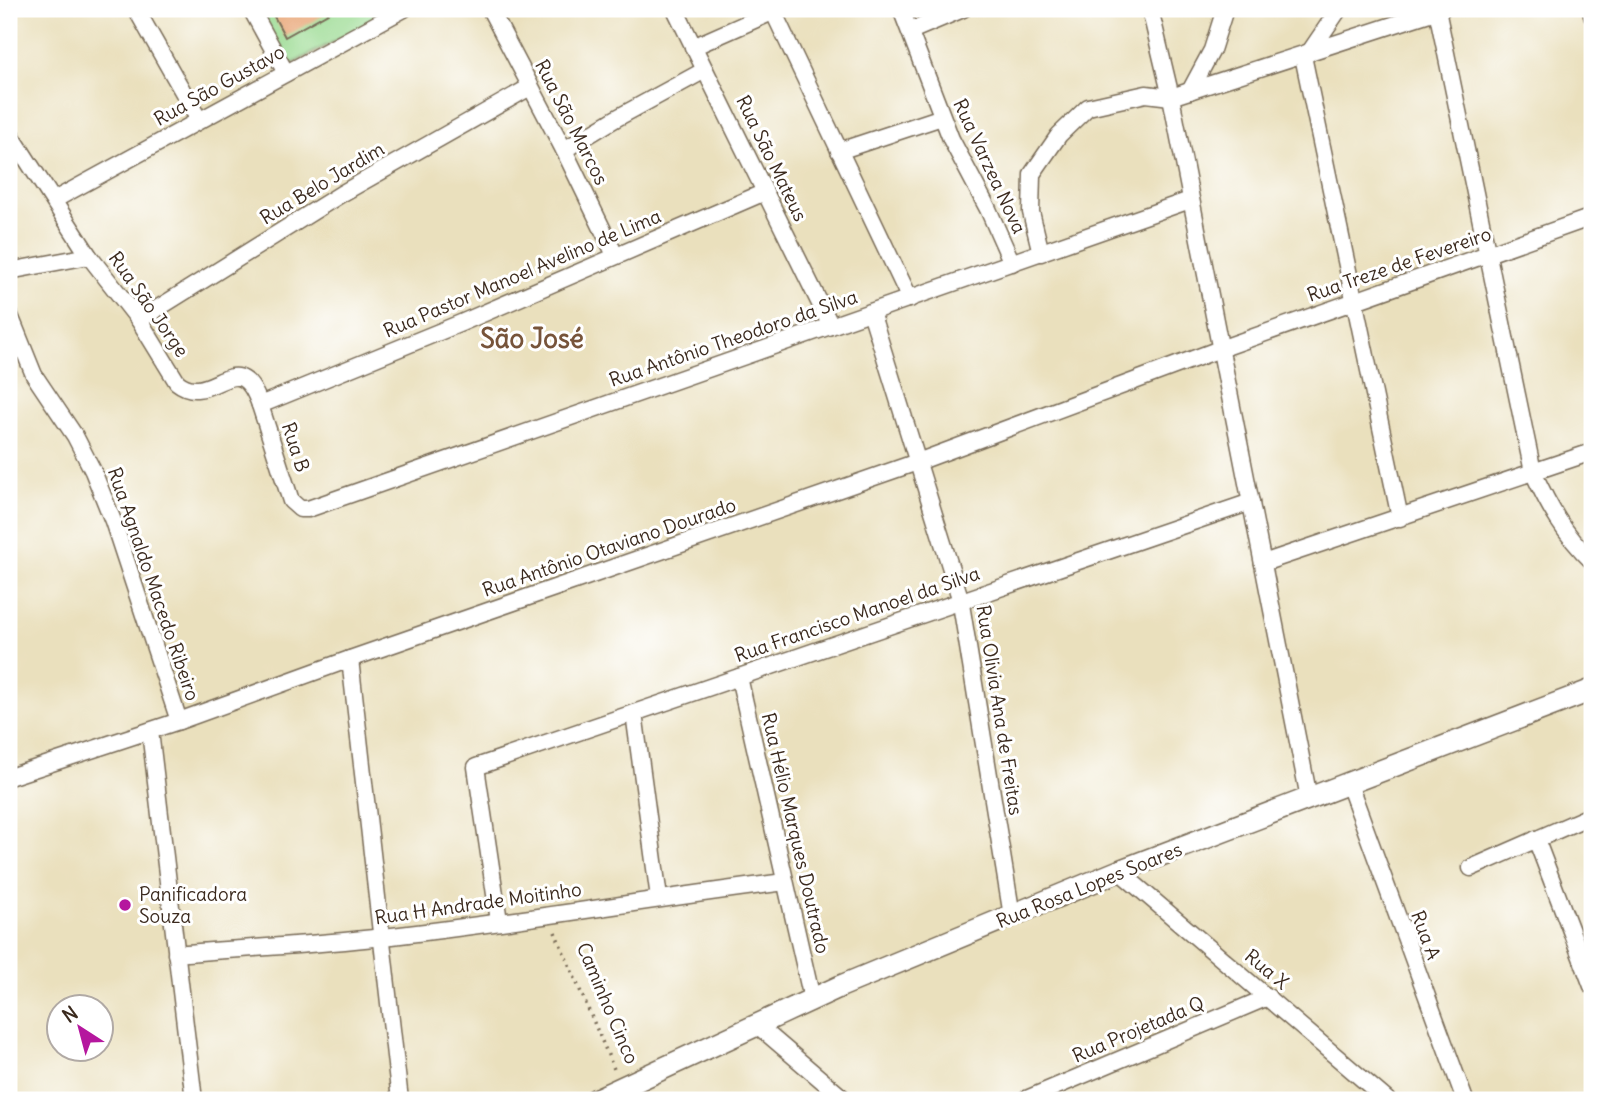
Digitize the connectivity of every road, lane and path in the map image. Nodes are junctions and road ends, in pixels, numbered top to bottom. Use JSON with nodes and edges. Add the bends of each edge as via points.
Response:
{"nodes":[{"id":1,"x":136,"y":9,"type":"edge"},
{"id":2,"x":251,"y":9,"type":"edge"},
{"id":3,"x":404,"y":9,"type":"edge"},
{"id":4,"x":490,"y":9,"type":"edge"},
{"id":5,"x":676,"y":9,"type":"edge"},
{"id":6,"x":901,"y":9,"type":"edge"},
{"id":7,"x":963,"y":9,"type":"edge"},
{"id":8,"x":1150,"y":9,"type":"edge"},
{"id":9,"x":1224,"y":9,"type":"edge"},
{"id":10,"x":1339,"y":9,"type":"edge"},
{"id":11,"x":1591,"y":9,"type":"edge"},
{"id":12,"x":776,"y":10,"type":"edge"},
{"id":13,"x":1439,"y":10,"type":"edge"},
{"id":14,"x":1592,"y":16,"type":"edge"},
{"id":15,"x":911,"y":31,"type":"junction"},
{"id":16,"x":694,"y":47,"type":"junction"},
{"id":17,"x":1306,"y":55,"type":"junction"},
{"id":18,"x":705,"y":70,"type":"junction"},
{"id":19,"x":286,"y":73,"type":"junction"},
{"id":20,"x":530,"y":87,"type":"junction"},
{"id":21,"x":1190,"y":91,"type":"junction"},
{"id":22,"x":1171,"y":97,"type":"junction"},
{"id":23,"x":942,"y":117,"type":"junction"},
{"id":24,"x":199,"y":120,"type":"junction"},
{"id":25,"x":9,"y":132,"type":"edge"},
{"id":26,"x":564,"y":150,"type":"junction"},
{"id":27,"x":839,"y":151,"type":"junction"},
{"id":28,"x":765,"y":192,"type":"junction"},
{"id":29,"x":54,"y":200,"type":"junction"},
{"id":30,"x":1190,"y":200,"type":"junction"},
{"id":31,"x":1592,"y":217,"type":"edge"},
{"id":32,"x":1041,"y":253,"type":"junction"},
{"id":33,"x":1487,"y":255,"type":"junction"},
{"id":34,"x":89,"y":256,"type":"junction"},
{"id":35,"x":615,"y":256,"type":"junction"},
{"id":36,"x":1012,"y":263,"type":"junction"},
{"id":37,"x":9,"y":271,"type":"edge"},
{"id":38,"x":910,"y":299,"type":"junction"},
{"id":39,"x":1354,"y":302,"type":"junction"},
{"id":40,"x":872,"y":312,"type":"junction"},
{"id":41,"x":9,"y":313,"type":"edge"},
{"id":42,"x":139,"y":320,"type":"junction"},
{"id":43,"x":831,"y":326,"type":"junction"},
{"id":44,"x":1220,"y":349,"type":"junction"},
{"id":45,"x":260,"y":405,"type":"junction"},
{"id":46,"x":1592,"y":452,"type":"edge"},
{"id":47,"x":918,"y":462,"type":"junction"},
{"id":48,"x":1533,"y":472,"type":"junction"},
{"id":49,"x":291,"y":501,"type":"joint"},
{"id":50,"x":1251,"y":502,"type":"junction"},
{"id":51,"x":1400,"y":518,"type":"junction"},
{"id":52,"x":1592,"y":561,"type":"edge"},
{"id":53,"x":1263,"y":563,"type":"junction"},
{"id":54,"x":961,"y":601,"type":"junction"},
{"id":55,"x":350,"y":659,"type":"junction"},
{"id":56,"x":739,"y":677,"type":"junction"},
{"id":57,"x":1592,"y":690,"type":"edge"},
{"id":58,"x":634,"y":713,"type":"junction"},
{"id":59,"x":179,"y":721,"type":"junction"},
{"id":60,"x":150,"y":731,"type":"junction"},
{"id":61,"x":9,"y":777,"type":"edge"},
{"id":62,"x":1349,"y":783,"type":"junction"},
{"id":63,"x":1309,"y":798,"type":"junction"},
{"id":64,"x":1592,"y":815,"type":"edge"},
{"id":65,"x":1536,"y":839,"type":"junction"},
{"id":66,"x":1471,"y":868,"type":"dead end"},
{"id":67,"x":1119,"y":871,"type":"junction"},
{"id":68,"x":785,"y":882,"type":"junction"},
{"id":69,"x":659,"y":898,"type":"junction"},
{"id":70,"x":548,"y":916,"type":"junction"},
{"id":71,"x":1012,"y":916,"type":"junction"},
{"id":72,"x":499,"y":921,"type":"junction"},
{"id":73,"x":382,"y":937,"type":"junction"},
{"id":74,"x":176,"y":954,"type":"junction"},
{"id":75,"x":1592,"y":986,"type":"edge"},
{"id":76,"x":1268,"y":997,"type":"junction"},
{"id":77,"x":812,"y":999,"type":"junction"},
{"id":78,"x":756,"y":1024,"type":"junction"},
{"id":79,"x":630,"y":1094,"type":"edge"},
{"id":80,"x":1380,"y":1099,"type":"edge"},
{"id":81,"x":194,"y":1100,"type":"edge"},
{"id":82,"x":400,"y":1100,"type":"edge"},
{"id":83,"x":595,"y":1100,"type":"edge"},
{"id":84,"x":845,"y":1100,"type":"edge"},
{"id":85,"x":1024,"y":1100,"type":"edge"},
{"id":86,"x":1465,"y":1100,"type":"edge"}],
"edges":[{"from":1,"to":24,"type":"street"},
{"from":2,"to":19,"type":"street"},
{"from":3,"to":19,"type":"street","name":"Rua São Gustavo"},
{"from":4,"to":20,"type":"street","name":"Rua São Marcos"},
{"from":5,"to":16,"type":"street","name":"Rua São Mateus"},
{"from":6,"to":15,"type":"street","name":"Rua Varzea Nova"},
{"from":7,"to":15,"type":"street"},
{"from":8,"to":22,"type":"street"},
{"from":9,"to":21,"type":"street","via":[[1212,50]]},
{"from":10,"to":17,"type":"street"},
{"from":11,"to":14,"type":"street"},
{"from":12,"to":16,"type":"street"},
{"from":12,"to":27,"type":"street"},
{"from":13,"to":17,"type":"street"},
{"from":13,"to":33,"type":"street"},
{"from":15,"to":23,"type":"street","name":"Rua Varzea Nova"},
{"from":16,"to":18,"type":"street","name":"Rua São Mateus"},
{"from":17,"to":21,"type":"street"},
{"from":17,"to":39,"type":"street"},
{"from":18,"to":26,"type":"street"},
{"from":18,"to":28,"type":"street","name":"Rua São Mateus"},
{"from":19,"to":24,"type":"street","name":"Rua São Gustavo"},
{"from":20,"to":26,"type":"street","name":"Rua São Marcos"},
{"from":20,"to":42,"type":"street","name":"Rua Belo Jardim","via":[[341,194]]},
{"from":21,"to":22,"type":"street"},
{"from":22,"to":30,"type":"street"},
{"from":22,"to":32,"type":"street","via":[[1146,93],[1088,107],[1059,135],[1032,174],[1031,212]]},
{"from":23,"to":27,"type":"street"},
{"from":23,"to":36,"type":"street","name":"Rua Varzea Nova"},
{"from":24,"to":29,"type":"street","name":"Rua São Gustavo"},
{"from":25,"to":29,"type":"street","name":"Rua São Jorge"},
{"from":26,"to":35,"type":"street","name":"Rua São Marcos"},
{"from":27,"to":38,"type":"street"},
{"from":28,"to":35,"type":"street","name":"Rua Pastor Manoel Avelino de Lima"},
{"from":28,"to":43,"type":"street","name":"Rua São Mateus"},
{"from":29,"to":34,"type":"street","name":"Rua São Jorge"},
{"from":30,"to":32,"type":"street","name":"Rua Antônio Theodoro da Silva"},
{"from":30,"to":44,"type":"street"},
{"from":31,"to":33,"type":"street","name":"Rua Treze de Fevereiro"},
{"from":32,"to":36,"type":"street","name":"Rua Antônio Theodoro da Silva"},
{"from":33,"to":39,"type":"street","name":"Rua Treze de Fevereiro"},
{"from":33,"to":48,"type":"street"},
{"from":34,"to":37,"type":"street"},
{"from":34,"to":42,"type":"street","name":"Rua São Jorge"},
{"from":35,"to":45,"type":"street","name":"Rua Pastor Manoel Avelino de Lima"},
{"from":36,"to":38,"type":"street","name":"Rua Antônio Theodoro da Silva"},
{"from":38,"to":40,"type":"street","name":"Rua Antônio Theodoro da Silva"},
{"from":39,"to":44,"type":"street","name":"Rua Treze de Fevereiro"},
{"from":39,"to":51,"type":"street"},
{"from":40,"to":43,"type":"street","name":"Rua Antônio Theodoro da Silva"},
{"from":40,"to":47,"type":"street","name":"Rua Olivia Ana de Freitas"},
{"from":41,"to":59,"type":"street","name":"Rua Agnaldo Macedo Ribeiro","via":[[34,375],[93,471]]},
{"from":42,"to":45,"type":"street","name":"Rua São Jorge","via":[[185,388],[198,390],[233,376],[244,378]]},
{"from":43,"to":49,"type":"street","name":"Rua Antônio Theodoro da Silva","via":[[308,509]]},
{"from":44,"to":47,"type":"street","name":"Rua Antônio Otaviano Dourado"},
{"from":44,"to":50,"type":"street"},
{"from":45,"to":49,"type":"street","name":"Rua B"},
{"from":46,"to":48,"type":"street"},
{"from":47,"to":54,"type":"street","name":"Rua Olivia Ana de Freitas"},
{"from":47,"to":55,"type":"street","name":"Rua Antônio Otaviano Dourado"},
{"from":48,"to":51,"type":"street"},
{"from":48,"to":52,"type":"street","via":[[1570,540]]},
{"from":50,"to":53,"type":"street"},
{"from":50,"to":54,"type":"street","name":"Rua Francisco Manoel da Silva"},
{"from":51,"to":53,"type":"street"},
{"from":53,"to":63,"type":"street"},
{"from":54,"to":56,"type":"street","name":"Rua Francisco Manoel da Silva"},
{"from":54,"to":71,"type":"street","name":"Rua Olivia Ana de Freitas"},
{"from":55,"to":59,"type":"street","name":"Rua Antônio Otaviano Dourado"},
{"from":55,"to":73,"type":"street"},
{"from":56,"to":58,"type":"street","name":"Rua Francisco Manoel da Silva"},
{"from":56,"to":68,"type":"street","name":"Rua Hélio Marques Doutrado"},
{"from":57,"to":62,"type":"street","name":"Rua Rosa Lopes Soares"},
{"from":58,"to":69,"type":"street"},
{"from":58,"to":72,"type":"street","name":"Rua Francisco Manoel da Silva","via":[[476,767]]},
{"from":59,"to":60,"type":"street","name":"Rua Antônio Otaviano Dourado"},
{"from":60,"to":61,"type":"street","name":"Rua Antônio Otaviano Dourado"},
{"from":60,"to":74,"type":"street"},
{"from":62,"to":63,"type":"street","name":"Rua Rosa Lopes Soares"},
{"from":62,"to":86,"type":"street","name":"Rua A"},
{"from":63,"to":67,"type":"street","name":"Rua Rosa Lopes Soares"},
{"from":64,"to":65,"type":"street"},
{"from":65,"to":66,"type":"street"},
{"from":65,"to":75,"type":"street"},
{"from":67,"to":71,"type":"street","name":"Rua Rosa Lopes Soares"},
{"from":67,"to":76,"type":"street","name":"Rua X"},
{"from":68,"to":69,"type":"street","name":"Rua H Andrade Moitinho"},
{"from":68,"to":77,"type":"street","name":"Rua Hélio Marques Doutrado"},
{"from":69,"to":70,"type":"street","name":"Rua H Andrade Moitinho"},
{"from":70,"to":72,"type":"street","name":"Rua H Andrade Moitinho"},
{"from":70,"to":79,"type":"path","name":"Caminho Cinco"},
{"from":71,"to":77,"type":"street","name":"Rua Rosa Lopes Soares"},
{"from":72,"to":73,"type":"street","name":"Rua H Andrade Moitinho"},
{"from":73,"to":74,"type":"street","name":"Rua H Andrade Moitinho"},
{"from":73,"to":82,"type":"street"},
{"from":74,"to":81,"type":"street"},
{"from":76,"to":80,"type":"street","name":"Rua X"},
{"from":76,"to":85,"type":"street","name":"Rua Projetada Q"},
{"from":77,"to":78,"type":"street","name":"Rua Rosa Lopes Soares"},
{"from":78,"to":79,"type":"street","name":"Rua Rosa Lopes Soares"},
{"from":78,"to":84,"type":"street"},
{"from":79,"to":83,"type":"street","name":"Rua Rosa Lopes Soares"}]}
